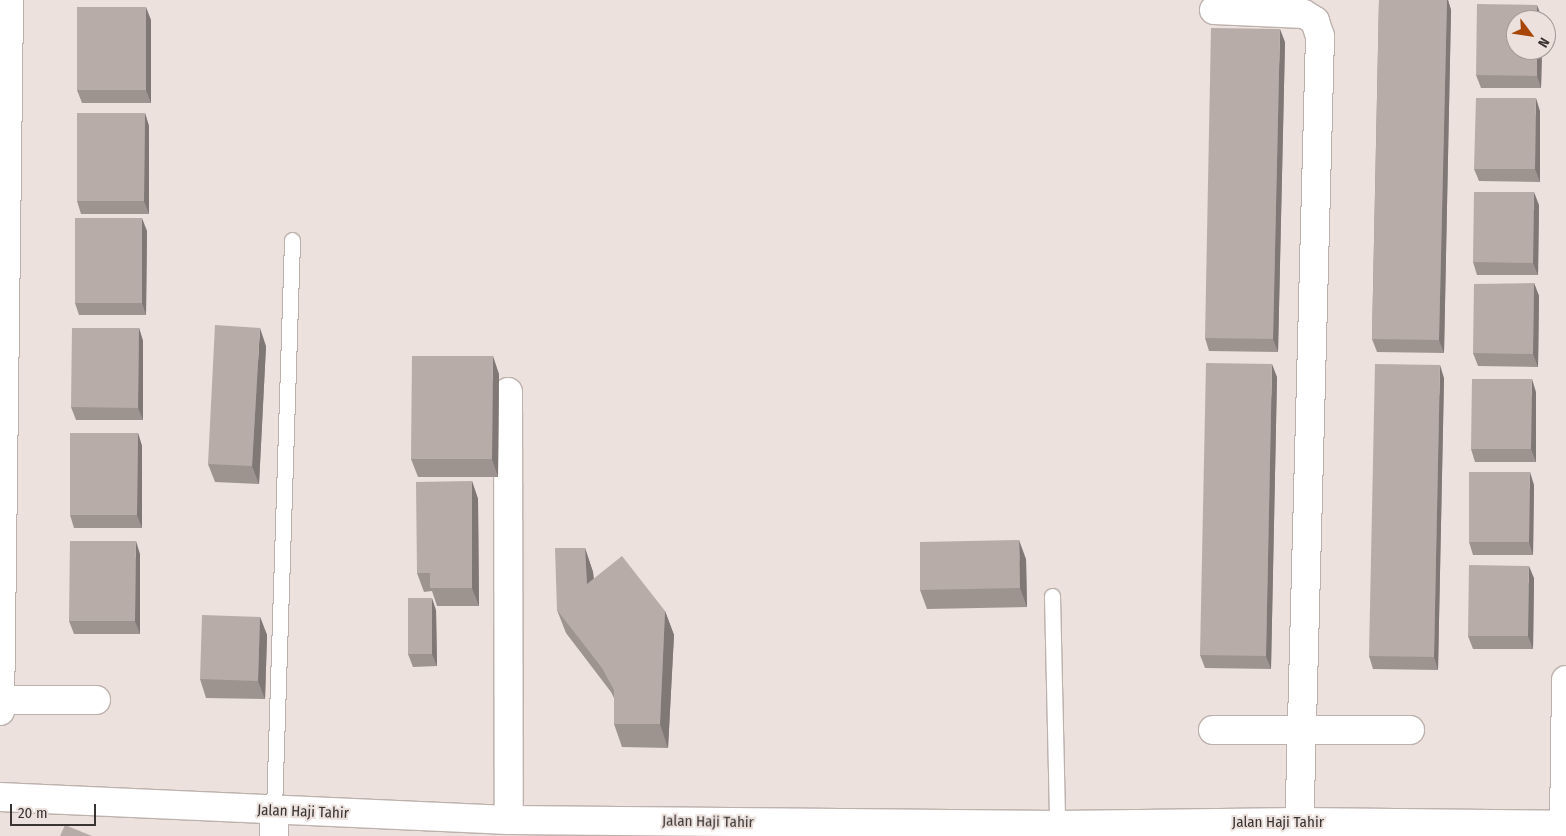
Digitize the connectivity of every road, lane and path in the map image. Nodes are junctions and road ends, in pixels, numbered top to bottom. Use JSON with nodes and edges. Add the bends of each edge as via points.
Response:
{"nodes":[{"id":1,"x":9,"y":0,"type":"edge"},
{"id":2,"x":1214,"y":10,"type":"dead end"},
{"id":3,"x":292,"y":240,"type":"dead end"},
{"id":4,"x":508,"y":392,"type":"dead end"},
{"id":5,"x":1052,"y":596,"type":"dead end"},
{"id":6,"x":1566,"y":680,"type":"edge"},
{"id":7,"x":0,"y":700,"type":"edge"},
{"id":8,"x":96,"y":700,"type":"dead end"},
{"id":9,"x":0,"y":711,"type":"edge"},
{"id":10,"x":1213,"y":730,"type":"dead end"},
{"id":11,"x":1302,"y":730,"type":"junction"},
{"id":12,"x":1410,"y":730,"type":"dead end"},
{"id":13,"x":0,"y":797,"type":"edge"},
{"id":14,"x":274,"y":823,"type":"edge"},
{"id":15,"x":523,"y":825,"type":"edge"},
{"id":16,"x":1565,"y":825,"type":"edge"},
{"id":17,"x":1299,"y":829,"type":"edge"},
{"id":18,"x":799,"y":830,"type":"edge"},
{"id":19,"x":1057,"y":830,"type":"edge"}],
"edges":[{"from":1,"to":7,"type":"street"},
{"from":2,"to":11,"type":"street","via":[[1304,14],[1315,21],[1320,36]]},
{"from":3,"to":14,"type":"lane"},
{"from":4,"to":15,"type":"street"},
{"from":5,"to":19,"type":"lane"},
{"from":6,"to":16,"type":"street"},
{"from":7,"to":8,"type":"street"},
{"from":7,"to":9,"type":"street"},
{"from":10,"to":11,"type":"street"},
{"from":11,"to":12,"type":"street"},
{"from":11,"to":17,"type":"street"},
{"from":13,"to":14,"type":"street","name":"Jalan Haji Tahir"},
{"from":14,"to":15,"type":"street","name":"Jalan Haji Tahir"},
{"from":15,"to":18,"type":"street","name":"Jalan Haji Tahir"},
{"from":16,"to":17,"type":"street","name":"Jalan Haji Tahir"},
{"from":17,"to":19,"type":"street","name":"Jalan Haji Tahir"},
{"from":18,"to":19,"type":"street","name":"Jalan Haji Tahir"}]}
